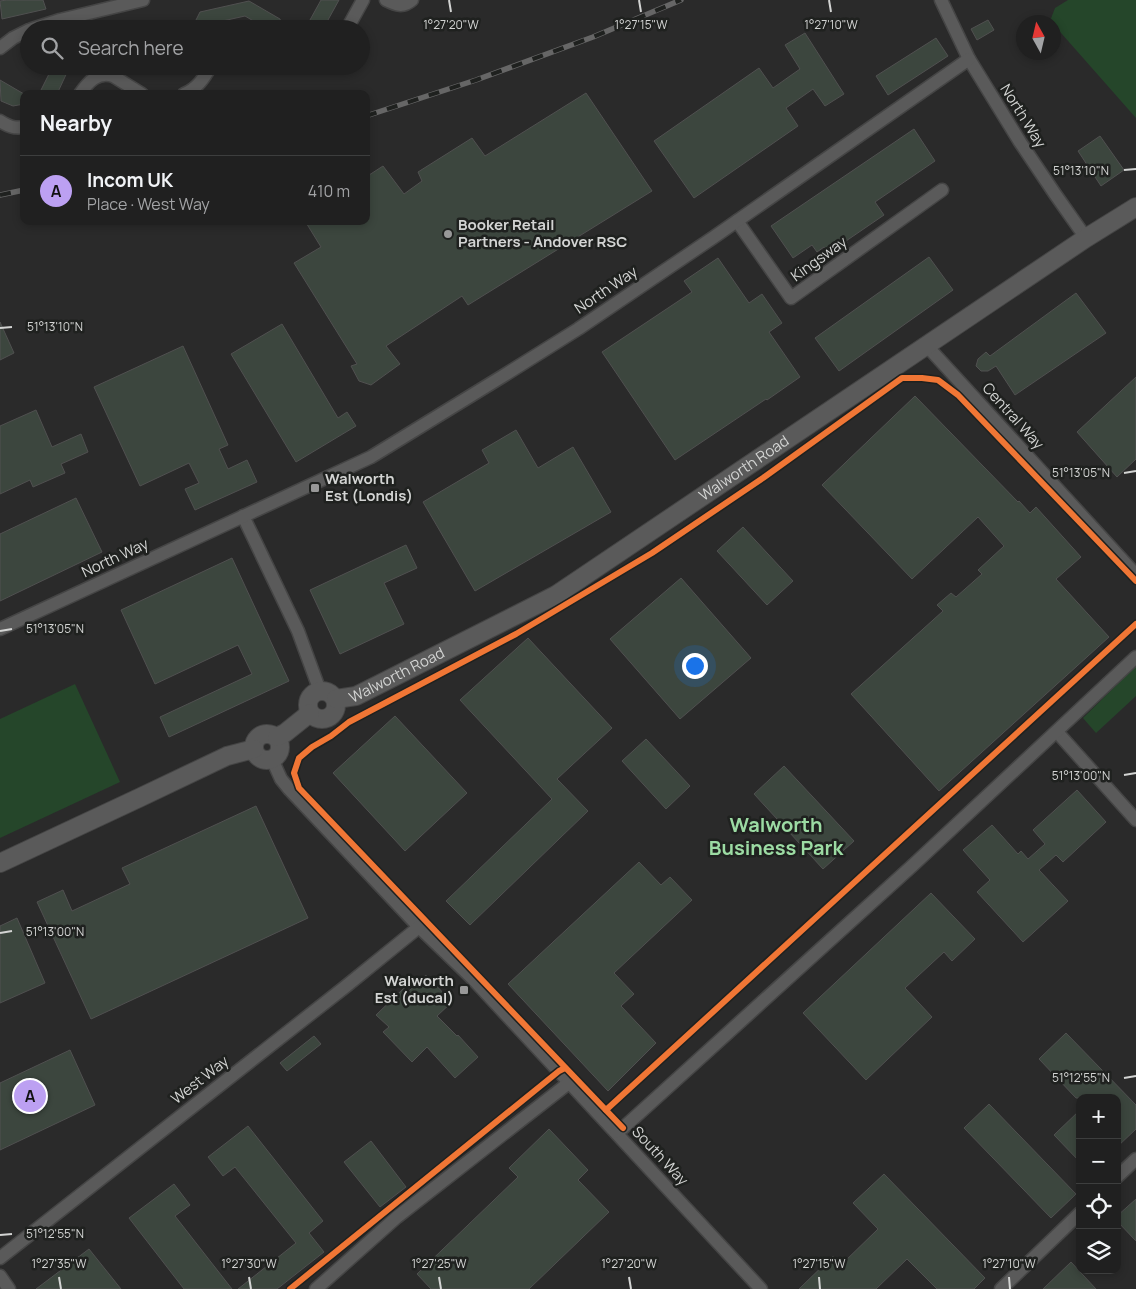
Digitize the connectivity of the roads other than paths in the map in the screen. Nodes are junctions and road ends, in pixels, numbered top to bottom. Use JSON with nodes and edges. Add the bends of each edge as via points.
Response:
{"nodes":[{"id":1,"x":144,"y":0,"type":"edge"},
{"id":2,"x":363,"y":0,"type":"edge"},
{"id":3,"x":386,"y":0,"type":"edge"},
{"id":4,"x":412,"y":0,"type":"edge"},
{"id":5,"x":941,"y":0,"type":"edge"},
{"id":6,"x":60,"y":20,"type":"edge"},
{"id":7,"x":352,"y":20,"type":"edge"},
{"id":8,"x":20,"y":34,"type":"edge"},
{"id":9,"x":0,"y":48,"type":"edge"},
{"id":10,"x":969,"y":59,"type":"junction"},
{"id":11,"x":102,"y":75,"type":"edge"},
{"id":12,"x":108,"y":75,"type":"edge"},
{"id":13,"x":205,"y":75,"type":"edge"},
{"id":14,"x":83,"y":90,"type":"edge"},
{"id":15,"x":136,"y":90,"type":"edge"},
{"id":16,"x":191,"y":90,"type":"edge"},
{"id":17,"x":0,"y":121,"type":"edge"},
{"id":18,"x":20,"y":128,"type":"edge"},
{"id":19,"x":942,"y":190,"type":"dead end"},
{"id":20,"x":1136,"y":207,"type":"edge"},
{"id":21,"x":737,"y":220,"type":"junction"},
{"id":22,"x":1086,"y":238,"type":"junction"},
{"id":23,"x":926,"y":346,"type":"junction"},
{"id":24,"x":243,"y":516,"type":"junction"},
{"id":25,"x":1136,"y":575,"type":"edge"},
{"id":26,"x":0,"y":629,"type":"edge"},
{"id":27,"x":1136,"y":657,"type":"edge"},
{"id":28,"x":320,"y":691,"type":"junction"},
{"id":29,"x":336,"y":699,"type":"junction"},
{"id":30,"x":310,"y":713,"type":"junction"},
{"id":31,"x":1057,"y":732,"type":"junction"},
{"id":32,"x":277,"y":737,"type":"junction"},
{"id":33,"x":254,"y":748,"type":"junction"},
{"id":34,"x":272,"y":759,"type":"junction"},
{"id":35,"x":1136,"y":820,"type":"edge"},
{"id":36,"x":0,"y":862,"type":"edge"},
{"id":37,"x":419,"y":927,"type":"junction"},
{"id":38,"x":570,"y":1082,"type":"junction"},
{"id":39,"x":616,"y":1132,"type":"junction"},
{"id":40,"x":1136,"y":1159,"type":"edge"},
{"id":41,"x":1121,"y":1173,"type":"edge"},
{"id":42,"x":1076,"y":1217,"type":"edge"},
{"id":43,"x":0,"y":1258,"type":"edge"},
{"id":44,"x":0,"y":1276,"type":"edge"},
{"id":45,"x":9,"y":1289,"type":"edge"},
{"id":46,"x":316,"y":1289,"type":"edge"},
{"id":47,"x":762,"y":1289,"type":"edge"},
{"id":48,"x":1001,"y":1289,"type":"edge"}],
"edges":[{"from":1,"to":6,"type":"street"},
{"from":2,"to":7,"type":"street"},
{"from":3,"to":4,"type":"street","via":[[398,5]]},
{"from":5,"to":10,"type":"street","name":"North Way"},
{"from":8,"to":9,"type":"street"},
{"from":10,"to":21,"type":"street","name":"North Way"},
{"from":10,"to":22,"type":"street","name":"North Way","via":[[1020,142]]},
{"from":11,"to":14,"type":"street","via":[[90,80]]},
{"from":12,"to":15,"type":"street"},
{"from":13,"to":16,"type":"street"},
{"from":17,"to":18,"type":"street","via":[[9,127]]},
{"from":19,"to":21,"type":"street","name":"Kingsway","via":[[791,298]]},
{"from":20,"to":22,"type":"street","name":"Walworth Road"},
{"from":21,"to":24,"type":"street","name":"North Way","via":[[578,329],[371,457]]},
{"from":22,"to":23,"type":"street","name":"Walworth Road"},
{"from":23,"to":25,"type":"street","name":"Central Way"},
{"from":23,"to":29,"type":"street","name":"Walworth Road","via":[[556,595],[356,696]]},
{"from":24,"to":26,"type":"street","name":"North Way"},
{"from":24,"to":28,"type":"street","via":[[298,631]]},
{"from":27,"to":31,"type":"street"},
{"from":28,"to":29,"type":"street","name":"Walworth Road","via":[[329,692]]},
{"from":28,"to":30,"type":"street","via":[[309,700]]},
{"from":29,"to":30,"type":"street","name":"Walworth Road","via":[[332,717],[318,719]]},
{"from":30,"to":32,"type":"street"},
{"from":31,"to":35,"type":"street"},
{"from":31,"to":39,"type":"street"},
{"from":32,"to":33,"type":"street","via":[[263,734],[256,740]]},
{"from":32,"to":34,"type":"street","via":[[280,750]]},
{"from":33,"to":34,"type":"street","via":[[259,757]]},
{"from":33,"to":36,"type":"street","via":[[227,756]]},
{"from":34,"to":37,"type":"street","name":"South Way","via":[[289,789]]},
{"from":37,"to":38,"type":"street","name":"South Way"},
{"from":37,"to":43,"type":"street","name":"West Way"},
{"from":38,"to":39,"type":"street","name":"South Way"},
{"from":38,"to":46,"type":"street","via":[[397,1217]]},
{"from":39,"to":47,"type":"street","name":"South Way"},
{"from":40,"to":41,"type":"street"},
{"from":42,"to":48,"type":"street"},
{"from":44,"to":45,"type":"street"}]}
